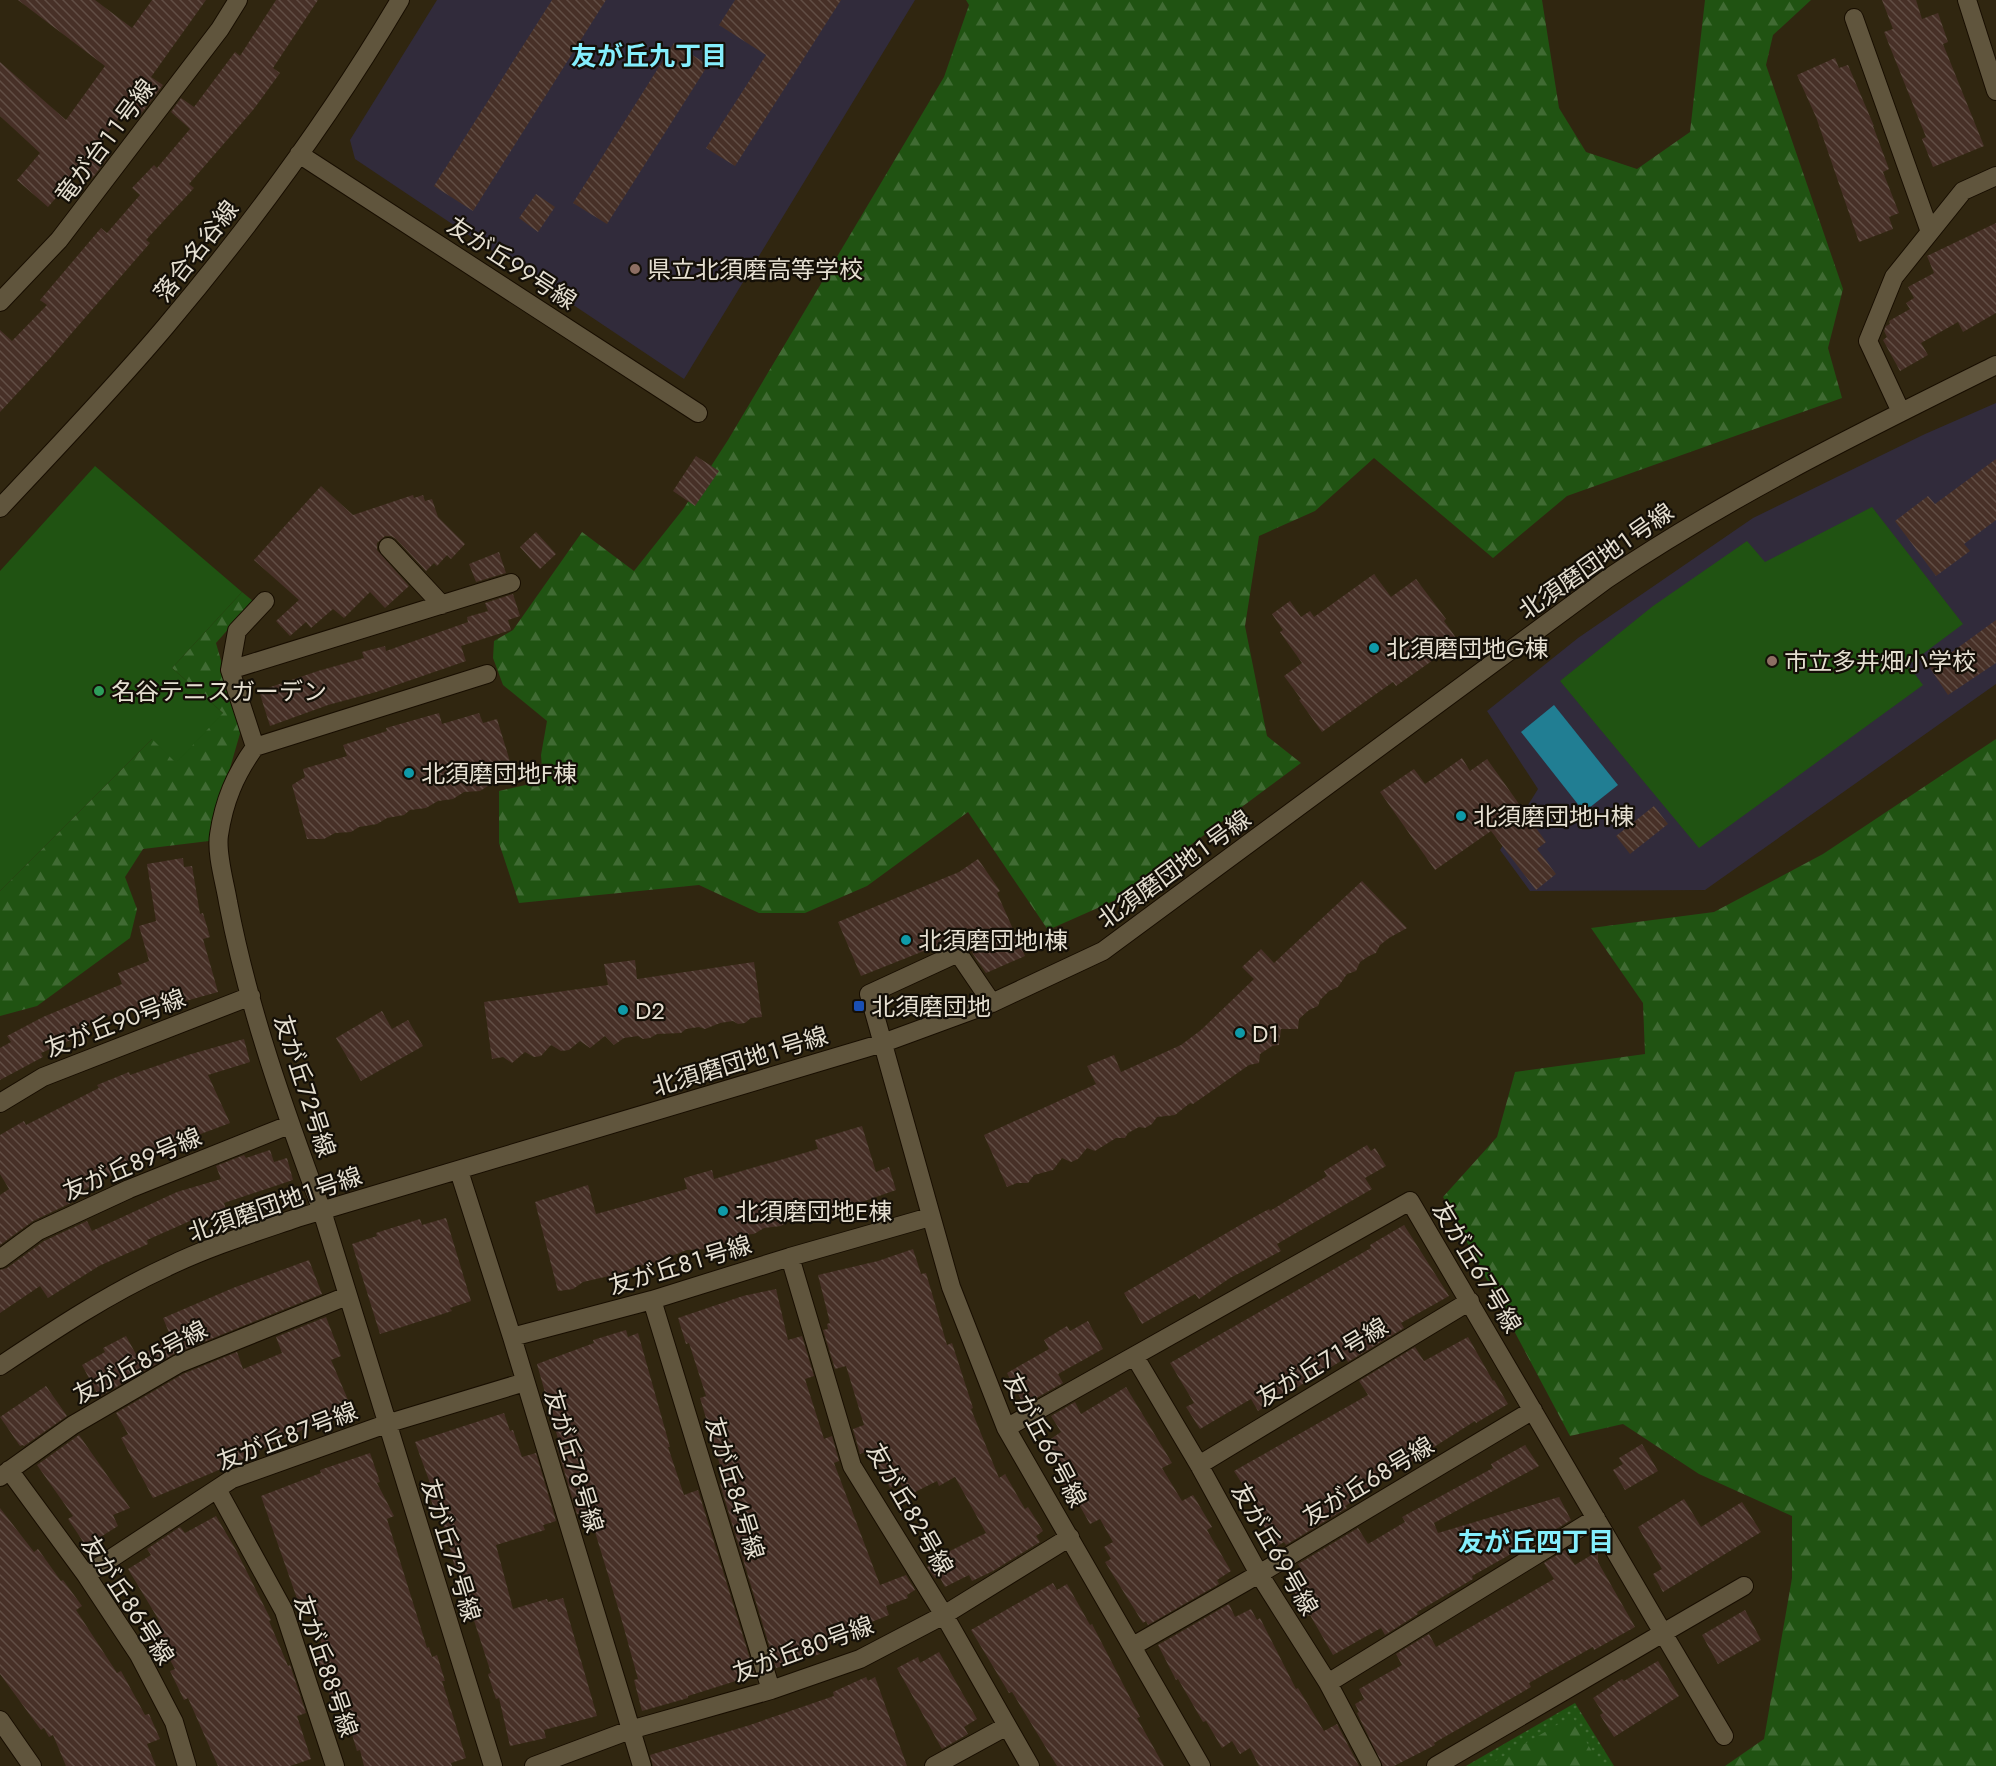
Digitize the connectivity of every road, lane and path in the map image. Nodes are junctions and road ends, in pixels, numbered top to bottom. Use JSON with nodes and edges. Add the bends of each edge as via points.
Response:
{"nodes":[{"id":1,"x":238,"y":0,"type":"edge"},
{"id":2,"x":1967,"y":0,"type":"edge"},
{"id":3,"x":395,"y":2,"type":"edge"},
{"id":4,"x":1854,"y":18,"type":"dead end"},
{"id":5,"x":1996,"y":91,"type":"edge"},
{"id":6,"x":300,"y":154,"type":"junction"},
{"id":7,"x":1996,"y":176,"type":"edge"},
{"id":8,"x":1930,"y":232,"type":"junction"},
{"id":9,"x":0,"y":302,"type":"edge"},
{"id":10,"x":1996,"y":365,"type":"edge"},
{"id":11,"x":1901,"y":412,"type":"junction"},
{"id":12,"x":698,"y":413,"type":"dead end"},
{"id":13,"x":0,"y":508,"type":"edge"},
{"id":14,"x":388,"y":547,"type":"dead end"},
{"id":15,"x":512,"y":583,"type":"dead end"},
{"id":16,"x":266,"y":601,"type":"dead end"},
{"id":17,"x":442,"y":605,"type":"junction"},
{"id":18,"x":230,"y":670,"type":"junction"},
{"id":19,"x":487,"y":674,"type":"dead end"},
{"id":20,"x":255,"y":747,"type":"junction"},
{"id":21,"x":251,"y":996,"type":"junction"},
{"id":22,"x":992,"y":1003,"type":"junction"},
{"id":23,"x":883,"y":1043,"type":"junction"},
{"id":24,"x":0,"y":1102,"type":"edge"},
{"id":25,"x":289,"y":1125,"type":"junction"},
{"id":26,"x":459,"y":1171,"type":"junction"},
{"id":27,"x":322,"y":1211,"type":"junction"},
{"id":28,"x":930,"y":1217,"type":"junction"},
{"id":29,"x":790,"y":1257,"type":"junction"},
{"id":30,"x":0,"y":1259,"type":"edge"},
{"id":31,"x":347,"y":1296,"type":"junction"},
{"id":32,"x":652,"y":1300,"type":"junction"},
{"id":33,"x":1470,"y":1301,"type":"junction"},
{"id":34,"x":512,"y":1337,"type":"junction"},
{"id":35,"x":1135,"y":1357,"type":"junction"},
{"id":36,"x":0,"y":1366,"type":"edge"},
{"id":37,"x":525,"y":1382,"type":"junction"},
{"id":38,"x":1533,"y":1410,"type":"junction"},
{"id":39,"x":386,"y":1424,"type":"junction"},
{"id":40,"x":1006,"y":1428,"type":"junction"},
{"id":41,"x":1199,"y":1465,"type":"junction"},
{"id":42,"x":5,"y":1474,"type":"edge"},
{"id":43,"x":218,"y":1489,"type":"junction"},
{"id":44,"x":1596,"y":1518,"type":"junction"},
{"id":45,"x":1070,"y":1537,"type":"junction"},
{"id":46,"x":1259,"y":1574,"type":"junction"},
{"id":47,"x":86,"y":1575,"type":"junction"},
{"id":48,"x":1744,"y":1586,"type":"dead end"},
{"id":49,"x":944,"y":1615,"type":"junction"},
{"id":50,"x":1663,"y":1633,"type":"junction"},
{"id":51,"x":1133,"y":1646,"type":"junction"},
{"id":52,"x":1328,"y":1683,"type":"junction"},
{"id":53,"x":771,"y":1690,"type":"junction"},
{"id":54,"x":0,"y":1720,"type":"edge"},
{"id":55,"x":1007,"y":1726,"type":"junction"},
{"id":56,"x":630,"y":1730,"type":"junction"},
{"id":57,"x":1724,"y":1736,"type":"dead end"},
{"id":58,"x":32,"y":1766,"type":"edge"},
{"id":59,"x":187,"y":1766,"type":"edge"},
{"id":60,"x":335,"y":1766,"type":"edge"},
{"id":61,"x":493,"y":1766,"type":"edge"},
{"id":62,"x":534,"y":1766,"type":"edge"},
{"id":63,"x":642,"y":1766,"type":"edge"},
{"id":64,"x":934,"y":1766,"type":"edge"},
{"id":65,"x":1030,"y":1766,"type":"edge"},
{"id":66,"x":1201,"y":1766,"type":"edge"},
{"id":67,"x":1372,"y":1766,"type":"edge"},
{"id":68,"x":1436,"y":1766,"type":"edge"}],
"edges":[{"from":1,"to":9,"type":"street","name":"竜が台１１号線","via":[[59,240]]},
{"from":2,"to":5,"type":"street"},
{"from":3,"to":6,"type":"street","name":"落合名谷線","via":[[360,64]]},
{"from":4,"to":8,"type":"street"},
{"from":6,"to":12,"type":"street","name":"友が丘９９号線"},
{"from":6,"to":13,"type":"street","name":"落合名谷線","via":[[166,327]]},
{"from":7,"to":8,"type":"street","via":[[1963,191]]},
{"from":8,"to":11,"type":"street","via":[[1894,277],[1868,341]]},
{"from":10,"to":11,"type":"street","name":"北須磨団地１号線"},
{"from":11,"to":22,"type":"street","name":"北須磨団地１号線","via":[[1662,541],[1103,951]]},
{"from":14,"to":17,"type":"street"},
{"from":15,"to":17,"type":"street"},
{"from":16,"to":18,"type":"street","via":[[237,631]]},
{"from":17,"to":18,"type":"street"},
{"from":18,"to":20,"type":"street"},
{"from":19,"to":20,"type":"street"},
{"from":20,"to":21,"type":"street","name":"友が丘７２号線","via":[[238,771],[219,837],[237,950]]},
{"from":21,"to":24,"type":"street","name":"友が丘９０号線","via":[[43,1077]]},
{"from":21,"to":25,"type":"street","name":"友が丘７２号線"},
{"from":22,"to":23,"type":"street","name":"北須磨団地１号線"},
{"from":22,"to":23,"type":"street","name":"友が丘６６号線","via":[[958,953],[869,994]]},
{"from":23,"to":26,"type":"street","name":"北須磨団地１号線"},
{"from":23,"to":28,"type":"street","name":"友が丘６６号線"},
{"from":25,"to":27,"type":"street","name":"友が丘７２号線"},
{"from":25,"to":30,"type":"street","name":"友が丘８９号線","via":[[119,1194],[38,1232]]},
{"from":26,"to":27,"type":"street","name":"北須磨団地１号線"},
{"from":26,"to":34,"type":"street","name":"友が丘７８号線"},
{"from":27,"to":31,"type":"street","name":"友が丘７２号線"},
{"from":27,"to":36,"type":"street","name":"北須磨団地１号線","via":[[167,1267],[78,1314]]},
{"from":28,"to":29,"type":"street","name":"友が丘８１号線"},
{"from":28,"to":40,"type":"street","name":"友が丘６６号線","via":[[951,1287]]},
{"from":29,"to":32,"type":"street","name":"友が丘８１号線"},
{"from":29,"to":49,"type":"street","name":"友が丘８２号線","via":[[852,1466]]},
{"from":31,"to":39,"type":"street","name":"友が丘７２号線"},
{"from":31,"to":42,"type":"street","name":"友が丘８５号線","via":[[178,1364],[73,1425]]},
{"from":32,"to":34,"type":"street","name":"友が丘８１号線"},
{"from":32,"to":53,"type":"street","name":"友が丘８４号線"},
{"from":33,"to":35,"type":"street","name":"友が丘６７号線","via":[[1410,1202]]},
{"from":33,"to":38,"type":"street","name":"友が丘６７号線"},
{"from":33,"to":41,"type":"street","name":"友が丘７１号線"},
{"from":34,"to":37,"type":"street","name":"友が丘７８号線"},
{"from":35,"to":40,"type":"street","name":"友が丘６７号線"},
{"from":35,"to":41,"type":"street","name":"友が丘６９号線"},
{"from":37,"to":39,"type":"street","name":"友が丘８７号線"},
{"from":37,"to":56,"type":"street","name":"友が丘７８号線"},
{"from":38,"to":44,"type":"street","name":"友が丘６７号線"},
{"from":38,"to":46,"type":"street","name":"友が丘６８号線"},
{"from":39,"to":43,"type":"street","name":"友が丘８７号線","via":[[232,1479]]},
{"from":39,"to":61,"type":"street","name":"友が丘７２号線"},
{"from":40,"to":45,"type":"street","name":"友が丘６６号線"},
{"from":41,"to":46,"type":"street","name":"友が丘６９号線"},
{"from":42,"to":47,"type":"street","name":"友が丘８６号線"},
{"from":43,"to":47,"type":"street","name":"友が丘８７号線"},
{"from":43,"to":60,"type":"street","name":"友が丘８８号線","via":[[284,1611]]},
{"from":44,"to":50,"type":"street","name":"友が丘６７号線"},
{"from":44,"to":52,"type":"street"},
{"from":45,"to":49,"type":"street","name":"友が丘８０号線"},
{"from":45,"to":51,"type":"street","name":"友が丘６６号線"},
{"from":46,"to":51,"type":"street","name":"友が丘６８号線"},
{"from":46,"to":52,"type":"street","name":"友が丘６９号線"},
{"from":47,"to":59,"type":"street","name":"友が丘８６号線","via":[[139,1655],[174,1722]]},
{"from":48,"to":50,"type":"street"},
{"from":49,"to":53,"type":"street","name":"友が丘８０号線","via":[[860,1659]]},
{"from":49,"to":55,"type":"street","name":"友が丘８２号線"},
{"from":50,"to":57,"type":"street","name":"友が丘６７号線"},
{"from":50,"to":68,"type":"street"},
{"from":51,"to":66,"type":"street","name":"友が丘６６号線"},
{"from":52,"to":67,"type":"street","name":"友が丘６９号線"},
{"from":53,"to":56,"type":"street","name":"友が丘８０号線"},
{"from":54,"to":58,"type":"street"},
{"from":55,"to":64,"type":"street"},
{"from":55,"to":65,"type":"street","name":"友が丘８２号線"},
{"from":56,"to":62,"type":"street","name":"友が丘８０号線"},
{"from":56,"to":63,"type":"street","name":"友が丘７８号線"}]}
